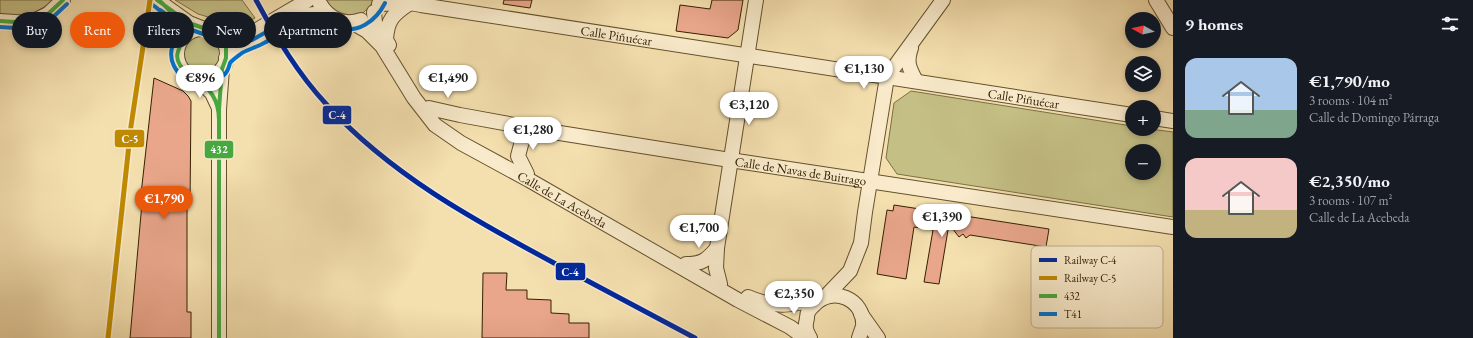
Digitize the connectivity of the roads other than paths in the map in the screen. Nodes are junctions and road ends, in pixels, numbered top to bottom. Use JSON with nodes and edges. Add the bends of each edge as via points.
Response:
{"nodes":[{"id":1,"x":63,"y":0,"type":"edge"},
{"id":2,"x":157,"y":0,"type":"edge"},
{"id":3,"x":308,"y":0,"type":"edge"},
{"id":4,"x":318,"y":0,"type":"edge"},
{"id":5,"x":756,"y":0,"type":"edge"},
{"id":6,"x":943,"y":0,"type":"edge"},
{"id":7,"x":1156,"y":0,"type":"edge"},
{"id":8,"x":407,"y":2,"type":"edge"},
{"id":9,"x":377,"y":5,"type":"edge"},
{"id":10,"x":169,"y":9,"type":"junction"},
{"id":11,"x":171,"y":12,"type":"edge"},
{"id":12,"x":296,"y":12,"type":"edge"},
{"id":13,"x":325,"y":12,"type":"edge"},
{"id":14,"x":0,"y":21,"type":"edge"},
{"id":15,"x":353,"y":23,"type":"joint"},
{"id":16,"x":202,"y":28,"type":"edge"},
{"id":17,"x":1173,"y":28,"type":"edge"},
{"id":18,"x":386,"y":40,"type":"junction"},
{"id":19,"x":913,"y":42,"type":"junction"},
{"id":20,"x":178,"y":48,"type":"edge"},
{"id":21,"x":226,"y":48,"type":"edge"},
{"id":22,"x":239,"y":48,"type":"edge"},
{"id":23,"x":747,"y":55,"type":"junction"},
{"id":24,"x":224,"y":63,"type":"junction"},
{"id":25,"x":854,"y":72,"type":"junction"},
{"id":26,"x":887,"y":77,"type":"junction"},
{"id":27,"x":197,"y":78,"type":"junction"},
{"id":28,"x":916,"y":81,"type":"junction"},
{"id":29,"x":884,"y":96,"type":"junction"},
{"id":30,"x":429,"y":108,"type":"junction"},
{"id":31,"x":219,"y":109,"type":"junction"},
{"id":32,"x":1125,"y":114,"type":"edge"},
{"id":33,"x":1161,"y":119,"type":"edge"},
{"id":34,"x":1173,"y":121,"type":"edge"},
{"id":35,"x":536,"y":129,"type":"junction"},
{"id":36,"x":730,"y":160,"type":"junction"},
{"id":37,"x":527,"y":174,"type":"junction"},
{"id":38,"x":870,"y":181,"type":"junction"},
{"id":39,"x":1173,"y":228,"type":"edge"},
{"id":40,"x":717,"y":248,"type":"junction"},
{"id":41,"x":686,"y":264,"type":"junction"},
{"id":42,"x":720,"y":284,"type":"junction"},
{"id":43,"x":823,"y":297,"type":"junction"},
{"id":44,"x":861,"y":313,"type":"junction"},
{"id":45,"x":219,"y":338,"type":"edge"},
{"id":46,"x":804,"y":338,"type":"edge"},
{"id":47,"x":810,"y":338,"type":"edge"},
{"id":48,"x":859,"y":338,"type":"edge"},
{"id":49,"x":878,"y":338,"type":"edge"}],
"edges":[{"from":1,"to":14,"type":"street","via":[[48,14],[30,23]]},
{"from":2,"to":10,"type":"street"},
{"from":3,"to":12,"type":"street"},
{"from":4,"to":13,"type":"street"},
{"from":5,"to":23,"type":"street"},
{"from":6,"to":19,"type":"street"},
{"from":7,"to":17,"type":"street"},
{"from":8,"to":9,"type":"street","name":"Calle Piñuécar"},
{"from":8,"to":18,"type":"street","via":[[391,19]]},
{"from":8,"to":23,"type":"street","name":"Calle Piñuécar"},
{"from":9,"to":15,"type":"street","via":[[364,19]]},
{"from":9,"to":18,"type":"street","name":"Calle de La Acebeda","via":[[374,23]]},
{"from":10,"to":11,"type":"street"},
{"from":10,"to":16,"type":"street","via":[[189,23]]},
{"from":15,"to":46,"type":"street","name":"Calle de La Acebeda","via":[[367,31],[382,46],[414,98],[435,125],[460,143],[790,327]]},
{"from":18,"to":30,"type":"street","name":"Calle de La Acebeda"},
{"from":19,"to":26,"type":"street"},
{"from":19,"to":28,"type":"street","via":[[908,57],[909,67]]},
{"from":20,"to":27,"type":"street","via":[[177,54],[183,70]]},
{"from":21,"to":24,"type":"street"},
{"from":22,"to":24,"type":"street"},
{"from":23,"to":25,"type":"street","name":"Calle Piñuécar"},
{"from":23,"to":36,"type":"street"},
{"from":24,"to":27,"type":"street","via":[[211,77]]},
{"from":24,"to":31,"type":"street"},
{"from":25,"to":26,"type":"street","name":"Calle Piñuécar"},
{"from":25,"to":29,"type":"street","name":"Calle Piñuécar","via":[[872,80]]},
{"from":26,"to":28,"type":"street","name":"Calle Piñuécar"},
{"from":26,"to":29,"type":"street"},
{"from":27,"to":31,"type":"street","via":[[212,93]]},
{"from":28,"to":32,"type":"street","name":"Calle Piñuécar"},
{"from":29,"to":38,"type":"street"},
{"from":30,"to":35,"type":"street","name":"Calle de Navas de Buitrago"},
{"from":30,"to":37,"type":"street","name":"Calle de La Acebeda","via":[[444,123]]},
{"from":31,"to":45,"type":"street"},
{"from":33,"to":34,"type":"street"},
{"from":35,"to":36,"type":"street","name":"Calle de Navas de Buitrago"},
{"from":35,"to":37,"type":"street","via":[[522,141],[518,156]]},
{"from":36,"to":38,"type":"street","name":"Calle de Navas de Buitrago"},
{"from":36,"to":40,"type":"street"},
{"from":37,"to":41,"type":"street","name":"Calle de La Acebeda","via":[[603,214]]},
{"from":38,"to":39,"type":"street","name":"Calle de Navas de Buitrago"},
{"from":38,"to":43,"type":"street","via":[[861,243],[850,271]]},
{"from":40,"to":41,"type":"street","via":[[707,260]]},
{"from":40,"to":42,"type":"street","via":[[716,268]]},
{"from":41,"to":42,"type":"street","name":"Calle de La Acebeda"},
{"from":42,"to":43,"type":"street","name":"Calle de La Acebeda","via":[[760,302],[786,306]]},
{"from":43,"to":44,"type":"street","via":[[841,296],[853,302]]},
{"from":43,"to":47,"type":"street","via":[[807,312],[805,329]]},
{"from":44,"to":48,"type":"street","via":[[863,326]]},
{"from":44,"to":49,"type":"street"}]}
